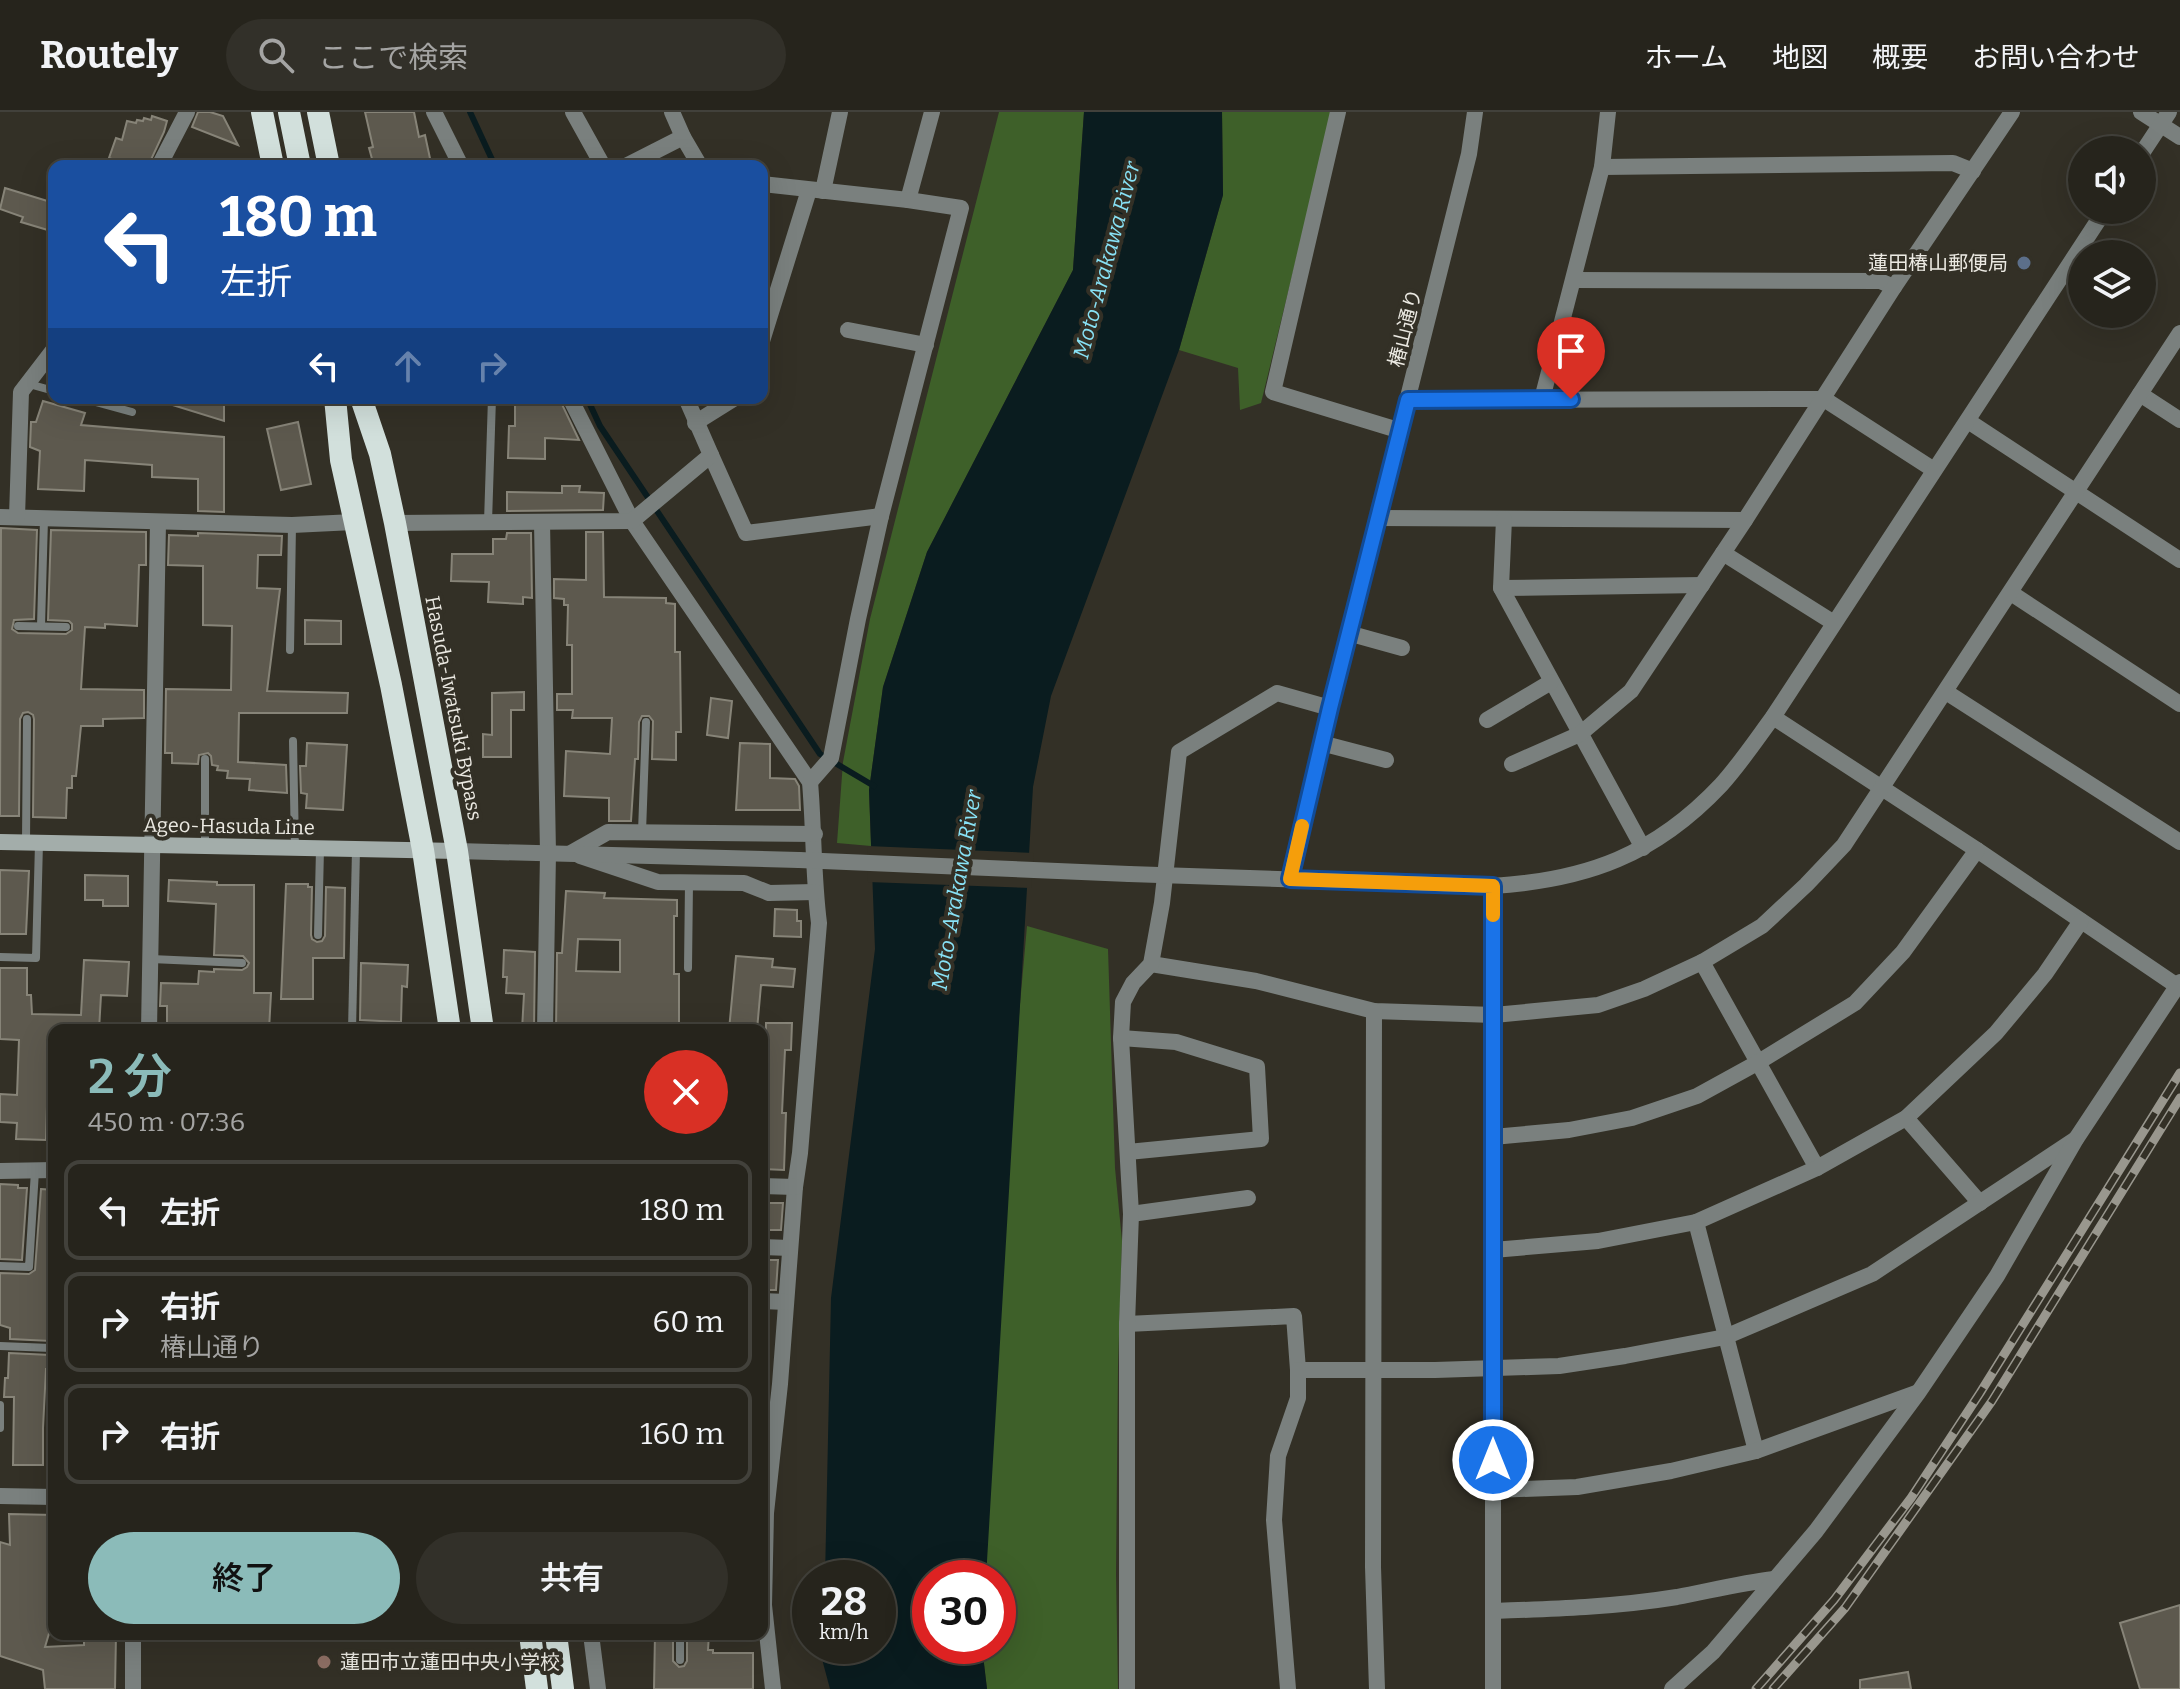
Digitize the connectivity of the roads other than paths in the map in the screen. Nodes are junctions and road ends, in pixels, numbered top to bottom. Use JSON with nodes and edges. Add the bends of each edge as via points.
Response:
{"nodes":[{"id":1,"x":187,"y":112,"type":"edge"},
{"id":2,"x":262,"y":112,"type":"edge"},
{"id":3,"x":289,"y":112,"type":"edge"},
{"id":4,"x":318,"y":112,"type":"edge"},
{"id":5,"x":434,"y":112,"type":"edge"},
{"id":6,"x":573,"y":112,"type":"edge"},
{"id":7,"x":672,"y":112,"type":"edge"},
{"id":8,"x":840,"y":112,"type":"edge"},
{"id":9,"x":932,"y":112,"type":"edge"},
{"id":10,"x":1338,"y":112,"type":"edge"},
{"id":11,"x":1475,"y":112,"type":"edge"},
{"id":12,"x":1608,"y":112,"type":"edge"},
{"id":13,"x":2012,"y":112,"type":"edge"},
{"id":14,"x":2141,"y":112,"type":"edge"},
{"id":15,"x":2165,"y":118,"type":"edge"},
{"id":16,"x":2153,"y":136,"type":"edge"},
{"id":17,"x":683,"y":137,"type":"junction"},
{"id":18,"x":2180,"y":137,"type":"edge"},
{"id":19,"x":162,"y":160,"type":"edge"},
{"id":20,"x":272,"y":160,"type":"edge"},
{"id":21,"x":299,"y":160,"type":"edge"},
{"id":22,"x":328,"y":160,"type":"edge"},
{"id":23,"x":458,"y":160,"type":"edge"},
{"id":24,"x":600,"y":160,"type":"edge"},
{"id":25,"x":638,"y":160,"type":"edge"},
{"id":26,"x":696,"y":160,"type":"edge"},
{"id":27,"x":1602,"y":167,"type":"junction"},
{"id":28,"x":1973,"y":171,"type":"junction"},
{"id":29,"x":768,"y":185,"type":"edge"},
{"id":30,"x":816,"y":190,"type":"junction"},
{"id":31,"x":908,"y":200,"type":"junction"},
{"id":32,"x":2096,"y":224,"type":"edge"},
{"id":33,"x":1574,"y":280,"type":"junction"},
{"id":34,"x":1894,"y":287,"type":"junction"},
{"id":35,"x":768,"y":324,"type":"edge"},
{"id":36,"x":848,"y":330,"type":"dead end"},
{"id":37,"x":2180,"y":333,"type":"edge"},
{"id":38,"x":926,"y":345,"type":"junction"},
{"id":39,"x":48,"y":357,"type":"edge"},
{"id":40,"x":28,"y":383,"type":"junction"},
{"id":41,"x":48,"y":389,"type":"edge"},
{"id":42,"x":2140,"y":394,"type":"junction"},
{"id":43,"x":1542,"y":399,"type":"junction"},
{"id":44,"x":1824,"y":399,"type":"junction"},
{"id":45,"x":1408,"y":400,"type":"junction"},
{"id":46,"x":103,"y":404,"type":"edge"},
{"id":47,"x":327,"y":404,"type":"edge"},
{"id":48,"x":336,"y":404,"type":"edge"},
{"id":49,"x":363,"y":404,"type":"edge"},
{"id":50,"x":371,"y":404,"type":"edge"},
{"id":51,"x":492,"y":404,"type":"edge"},
{"id":52,"x":573,"y":404,"type":"edge"},
{"id":53,"x":688,"y":404,"type":"edge"},
{"id":54,"x":725,"y":404,"type":"edge"},
{"id":55,"x":132,"y":412,"type":"dead end"},
{"id":56,"x":2180,"y":420,"type":"edge"},
{"id":57,"x":1968,"y":421,"type":"junction"},
{"id":58,"x":695,"y":423,"type":"junction"},
{"id":59,"x":1401,"y":431,"type":"junction"},
{"id":60,"x":380,"y":454,"type":"junction"},
{"id":61,"x":711,"y":455,"type":"junction"},
{"id":62,"x":341,"y":460,"type":"junction"},
{"id":63,"x":1934,"y":470,"type":"junction"},
{"id":64,"x":2076,"y":492,"type":"junction"},
{"id":65,"x":881,"y":516,"type":"junction"},
{"id":66,"x":8,"y":517,"type":"edge"},
{"id":67,"x":44,"y":518,"type":"junction"},
{"id":68,"x":1378,"y":518,"type":"junction"},
{"id":69,"x":1504,"y":519,"type":"junction"},
{"id":70,"x":1745,"y":520,"type":"junction"},
{"id":71,"x":632,"y":521,"type":"junction"},
{"id":72,"x":158,"y":522,"type":"junction"},
{"id":73,"x":354,"y":522,"type":"junction"},
{"id":74,"x":542,"y":522,"type":"junction"},
{"id":75,"x":395,"y":523,"type":"junction"},
{"id":76,"x":488,"y":523,"type":"junction"},
{"id":77,"x":292,"y":525,"type":"junction"},
{"id":78,"x":1723,"y":553,"type":"junction"},
{"id":79,"x":2180,"y":560,"type":"edge"},
{"id":80,"x":1702,"y":585,"type":"junction"},
{"id":81,"x":1501,"y":588,"type":"junction"},
{"id":82,"x":2011,"y":593,"type":"junction"},
{"id":83,"x":1834,"y":623,"type":"junction"},
{"id":84,"x":18,"y":626,"type":"dead end"},
{"id":85,"x":41,"y":626,"type":"junction"},
{"id":86,"x":66,"y":627,"type":"dead end"},
{"id":87,"x":1348,"y":633,"type":"junction"},
{"id":88,"x":1402,"y":648,"type":"dead end"},
{"id":89,"x":290,"y":650,"type":"dead end"},
{"id":90,"x":1551,"y":682,"type":"junction"},
{"id":91,"x":1946,"y":692,"type":"junction"},
{"id":92,"x":2180,"y":704,"type":"edge"},
{"id":93,"x":1330,"y":708,"type":"junction"},
{"id":94,"x":1773,"y":717,"type":"junction"},
{"id":95,"x":27,"y":719,"type":"dead end"},
{"id":96,"x":1487,"y":720,"type":"dead end"},
{"id":97,"x":646,"y":722,"type":"dead end"},
{"id":98,"x":1580,"y":734,"type":"junction"},
{"id":99,"x":293,"y":741,"type":"dead end"},
{"id":100,"x":1321,"y":743,"type":"junction"},
{"id":101,"x":205,"y":759,"type":"dead end"},
{"id":102,"x":1386,"y":760,"type":"dead end"},
{"id":103,"x":1512,"y":764,"type":"dead end"},
{"id":104,"x":810,"y":782,"type":"junction"},
{"id":105,"x":1882,"y":788,"type":"junction"},
{"id":106,"x":642,"y":833,"type":"junction"},
{"id":107,"x":815,"y":834,"type":"junction"},
{"id":108,"x":0,"y":842,"type":"edge"},
{"id":109,"x":2180,"y":842,"type":"edge"},
{"id":110,"x":32,"y":843,"type":"junction"},
{"id":111,"x":151,"y":845,"type":"junction"},
{"id":112,"x":205,"y":846,"type":"junction"},
{"id":113,"x":295,"y":848,"type":"junction"},
{"id":114,"x":320,"y":848,"type":"junction"},
{"id":115,"x":1643,"y":848,"type":"junction"},
{"id":116,"x":356,"y":849,"type":"junction"},
{"id":117,"x":423,"y":850,"type":"junction"},
{"id":118,"x":1977,"y":850,"type":"junction"},
{"id":119,"x":457,"y":851,"type":"junction"},
{"id":120,"x":548,"y":853,"type":"junction"},
{"id":121,"x":571,"y":853,"type":"junction"},
{"id":122,"x":1165,"y":875,"type":"junction"},
{"id":123,"x":1290,"y":879,"type":"junction"},
{"id":124,"x":689,"y":883,"type":"junction"},
{"id":125,"x":1493,"y":886,"type":"junction"},
{"id":126,"x":815,"y":892,"type":"junction"},
{"id":127,"x":2081,"y":921,"type":"junction"},
{"id":128,"x":318,"y":935,"type":"dead end"},
{"id":129,"x":0,"y":957,"type":"edge"},
{"id":130,"x":151,"y":959,"type":"junction"},
{"id":131,"x":1702,"y":962,"type":"junction"},
{"id":132,"x":242,"y":963,"type":"dead end"},
{"id":133,"x":1151,"y":964,"type":"junction"},
{"id":134,"x":688,"y":968,"type":"dead end"},
{"id":135,"x":2179,"y":984,"type":"edge"},
{"id":136,"x":1374,"y":1011,"type":"junction"},
{"id":137,"x":1494,"y":1015,"type":"junction"},
{"id":138,"x":149,"y":1024,"type":"edge"},
{"id":139,"x":352,"y":1024,"type":"edge"},
{"id":140,"x":449,"y":1024,"type":"edge"},
{"id":141,"x":482,"y":1024,"type":"edge"},
{"id":142,"x":545,"y":1024,"type":"edge"},
{"id":143,"x":1121,"y":1038,"type":"junction"},
{"id":144,"x":1757,"y":1063,"type":"junction"},
{"id":145,"x":1906,"y":1118,"type":"junction"},
{"id":146,"x":1493,"y":1137,"type":"junction"},
{"id":147,"x":2076,"y":1139,"type":"junction"},
{"id":148,"x":1128,"y":1152,"type":"junction"},
{"id":149,"x":1817,"y":1168,"type":"junction"},
{"id":150,"x":48,"y":1170,"type":"edge"},
{"id":151,"x":0,"y":1171,"type":"edge"},
{"id":152,"x":35,"y":1171,"type":"junction"},
{"id":153,"x":768,"y":1186,"type":"edge"},
{"id":154,"x":795,"y":1187,"type":"junction"},
{"id":155,"x":1248,"y":1198,"type":"dead end"},
{"id":156,"x":1980,"y":1203,"type":"junction"},
{"id":157,"x":1131,"y":1214,"type":"junction"},
{"id":158,"x":1696,"y":1222,"type":"junction"},
{"id":159,"x":768,"y":1247,"type":"edge"},
{"id":160,"x":790,"y":1248,"type":"junction"},
{"id":161,"x":1493,"y":1250,"type":"junction"},
{"id":162,"x":0,"y":1266,"type":"edge"},
{"id":163,"x":768,"y":1301,"type":"edge"},
{"id":164,"x":786,"y":1302,"type":"junction"},
{"id":165,"x":1127,"y":1324,"type":"junction"},
{"id":166,"x":1725,"y":1337,"type":"junction"},
{"id":167,"x":0,"y":1346,"type":"edge"},
{"id":168,"x":48,"y":1348,"type":"edge"},
{"id":169,"x":1493,"y":1368,"type":"junction"},
{"id":170,"x":1373,"y":1369,"type":"junction"},
{"id":171,"x":1298,"y":1370,"type":"junction"},
{"id":172,"x":1918,"y":1393,"type":"junction"},
{"id":173,"x":0,"y":1405,"type":"edge"},
{"id":174,"x":0,"y":1428,"type":"edge"},
{"id":175,"x":1756,"y":1451,"type":"junction"},
{"id":176,"x":768,"y":1481,"type":"edge"},
{"id":177,"x":1493,"y":1490,"type":"junction"},
{"id":178,"x":0,"y":1496,"type":"edge"},
{"id":179,"x":48,"y":1497,"type":"edge"},
{"id":180,"x":1774,"y":1579,"type":"junction"},
{"id":181,"x":1493,"y":1611,"type":"junction"},
{"id":182,"x":133,"y":1640,"type":"edge"},
{"id":183,"x":531,"y":1640,"type":"edge"},
{"id":184,"x":557,"y":1640,"type":"edge"},
{"id":185,"x":592,"y":1640,"type":"edge"},
{"id":186,"x":680,"y":1640,"type":"edge"},
{"id":187,"x":768,"y":1640,"type":"edge"},
{"id":188,"x":680,"y":1660,"type":"dead end"},
{"id":189,"x":133,"y":1689,"type":"edge"},
{"id":190,"x":537,"y":1689,"type":"edge"},
{"id":191,"x":563,"y":1689,"type":"edge"},
{"id":192,"x":598,"y":1689,"type":"edge"},
{"id":193,"x":773,"y":1689,"type":"edge"},
{"id":194,"x":1127,"y":1689,"type":"edge"},
{"id":195,"x":1288,"y":1689,"type":"edge"},
{"id":196,"x":1377,"y":1689,"type":"edge"},
{"id":197,"x":1493,"y":1689,"type":"edge"},
{"id":198,"x":1672,"y":1689,"type":"edge"}],
"edges":[{"from":1,"to":19,"type":"street"},
{"from":2,"to":20,"type":"highway"},
{"from":3,"to":21,"type":"highway"},
{"from":4,"to":22,"type":"highway"},
{"from":5,"to":23,"type":"street"},
{"from":6,"to":24,"type":"street"},
{"from":7,"to":17,"type":"street"},
{"from":8,"to":30,"type":"street"},
{"from":9,"to":31,"type":"street"},
{"from":10,"to":59,"type":"street","via":[[1273,392]]},
{"from":11,"to":45,"type":"street","name":"椿山通り"},
{"from":12,"to":27,"type":"street"},
{"from":13,"to":28,"type":"street"},
{"from":14,"to":15,"type":"street"},
{"from":15,"to":16,"type":"street"},
{"from":15,"to":18,"type":"street"},
{"from":17,"to":25,"type":"street"},
{"from":17,"to":26,"type":"street"},
{"from":27,"to":28,"type":"street","via":[[1953,163]]},
{"from":27,"to":33,"type":"street"},
{"from":28,"to":34,"type":"street"},
{"from":29,"to":30,"type":"street"},
{"from":30,"to":31,"type":"street"},
{"from":30,"to":35,"type":"street"},
{"from":31,"to":38,"type":"street","via":[[961,208]]},
{"from":32,"to":57,"type":"street"},
{"from":33,"to":34,"type":"street","via":[[1880,281]]},
{"from":33,"to":43,"type":"street"},
{"from":34,"to":44,"type":"street"},
{"from":36,"to":38,"type":"street"},
{"from":37,"to":42,"type":"street"},
{"from":38,"to":65,"type":"street"},
{"from":39,"to":40,"type":"street"},
{"from":40,"to":41,"type":"lane"},
{"from":40,"to":66,"type":"street","via":[[21,392]]},
{"from":42,"to":56,"type":"street"},
{"from":42,"to":64,"type":"street"},
{"from":43,"to":44,"type":"street"},
{"from":43,"to":45,"type":"street"},
{"from":44,"to":63,"type":"street"},
{"from":44,"to":70,"type":"street"},
{"from":45,"to":59,"type":"street","name":"椿山通り"},
{"from":46,"to":55,"type":"lane"},
{"from":47,"to":62,"type":"highway"},
{"from":48,"to":62,"type":"highway"},
{"from":49,"to":60,"type":"highway","name":"Hasuda-Iwatsuki Bypass"},
{"from":50,"to":60,"type":"highway"},
{"from":51,"to":76,"type":"lane"},
{"from":52,"to":71,"type":"street"},
{"from":53,"to":58,"type":"street"},
{"from":54,"to":58,"type":"street"},
{"from":57,"to":63,"type":"street"},
{"from":57,"to":64,"type":"street"},
{"from":58,"to":61,"type":"street"},
{"from":59,"to":68,"type":"street","name":"椿山通り"},
{"from":60,"to":75,"type":"highway","name":"Hasuda-Iwatsuki Bypass"},
{"from":61,"to":65,"type":"street","via":[[746,533]]},
{"from":61,"to":71,"type":"street"},
{"from":62,"to":73,"type":"highway"},
{"from":63,"to":83,"type":"street"},
{"from":64,"to":79,"type":"street"},
{"from":64,"to":82,"type":"street"},
{"from":65,"to":104,"type":"street","via":[[831,758]]},
{"from":66,"to":67,"type":"street"},
{"from":67,"to":72,"type":"street"},
{"from":67,"to":85,"type":"lane"},
{"from":68,"to":69,"type":"street"},
{"from":68,"to":87,"type":"street","name":"椿山通り"},
{"from":69,"to":70,"type":"street"},
{"from":69,"to":81,"type":"street"},
{"from":70,"to":78,"type":"street"},
{"from":71,"to":74,"type":"street"},
{"from":71,"to":104,"type":"street"},
{"from":72,"to":77,"type":"street"},
{"from":72,"to":111,"type":"street"},
{"from":73,"to":77,"type":"street"},
{"from":73,"to":117,"type":"highway"},
{"from":74,"to":76,"type":"street"},
{"from":74,"to":120,"type":"street"},
{"from":75,"to":76,"type":"street"},
{"from":75,"to":119,"type":"highway","name":"Hasuda-Iwatsuki Bypass"},
{"from":77,"to":89,"type":"lane"},
{"from":78,"to":80,"type":"street"},
{"from":78,"to":83,"type":"street"},
{"from":80,"to":81,"type":"street"},
{"from":80,"to":98,"type":"street","via":[[1631,691]]},
{"from":81,"to":90,"type":"street"},
{"from":82,"to":91,"type":"street"},
{"from":82,"to":92,"type":"street"},
{"from":83,"to":94,"type":"street"},
{"from":84,"to":85,"type":"lane"},
{"from":85,"to":86,"type":"lane"},
{"from":87,"to":88,"type":"street"},
{"from":87,"to":93,"type":"street","name":"椿山通り"},
{"from":90,"to":96,"type":"street"},
{"from":90,"to":98,"type":"street"},
{"from":91,"to":105,"type":"street"},
{"from":91,"to":109,"type":"street"},
{"from":93,"to":100,"type":"street","name":"椿山通り"},
{"from":93,"to":122,"type":"street","via":[[1277,693],[1179,752]]},
{"from":94,"to":105,"type":"street"},
{"from":94,"to":115,"type":"street","via":[[1707,799]]},
{"from":95,"to":110,"type":"lane"},
{"from":97,"to":106,"type":"lane"},
{"from":98,"to":103,"type":"street"},
{"from":98,"to":115,"type":"street"},
{"from":99,"to":113,"type":"lane"},
{"from":100,"to":102,"type":"street"},
{"from":100,"to":123,"type":"street","name":"椿山通り"},
{"from":101,"to":112,"type":"lane"},
{"from":104,"to":107,"type":"street"},
{"from":105,"to":118,"type":"street"},
{"from":105,"to":131,"type":"street","via":[[1844,845],[1806,885],[1762,926]]},
{"from":106,"to":107,"type":"street"},
{"from":106,"to":121,"type":"street","via":[[608,832]]},
{"from":107,"to":126,"type":"street"},
{"from":108,"to":110,"type":"main road","name":"Ageo-Hasuda Line"},
{"from":110,"to":111,"type":"main road","name":"Ageo-Hasuda Line"},
{"from":110,"to":129,"type":"lane","via":[[36,958]]},
{"from":111,"to":112,"type":"main road","name":"Ageo-Hasuda Line"},
{"from":111,"to":130,"type":"street"},
{"from":112,"to":113,"type":"main road","name":"Ageo-Hasuda Line"},
{"from":113,"to":114,"type":"main road","name":"Ageo-Hasuda Line"},
{"from":114,"to":116,"type":"main road","name":"Ageo-Hasuda Line"},
{"from":114,"to":128,"type":"lane"},
{"from":115,"to":125,"type":"street","via":[[1567,877]]},
{"from":116,"to":117,"type":"main road","name":"Ageo-Hasuda Line"},
{"from":116,"to":139,"type":"lane"},
{"from":117,"to":119,"type":"main road","name":"Ageo-Hasuda Line"},
{"from":117,"to":140,"type":"highway"},
{"from":118,"to":127,"type":"street"},
{"from":118,"to":144,"type":"street","via":[[1903,952],[1855,1003]]},
{"from":119,"to":120,"type":"street"},
{"from":119,"to":141,"type":"highway","name":"Hasuda-Iwatsuki Bypass"},
{"from":120,"to":121,"type":"street"},
{"from":120,"to":142,"type":"street"},
{"from":121,"to":122,"type":"street","bridge":true},
{"from":121,"to":124,"type":"street","via":[[658,882]]},
{"from":122,"to":123,"type":"street"},
{"from":122,"to":133,"type":"street"},
{"from":123,"to":125,"type":"street"},
{"from":124,"to":126,"type":"street","via":[[744,883],[769,893]]},
{"from":124,"to":134,"type":"lane"},
{"from":125,"to":137,"type":"street"},
{"from":126,"to":154,"type":"street","via":[[819,923]]},
{"from":127,"to":135,"type":"street"},
{"from":127,"to":145,"type":"street","via":[[1996,1033]]},
{"from":130,"to":132,"type":"lane"},
{"from":130,"to":138,"type":"street"},
{"from":131,"to":137,"type":"street","via":[[1598,1005]]},
{"from":131,"to":144,"type":"street"},
{"from":133,"to":136,"type":"street","via":[[1256,981]]},
{"from":133,"to":143,"type":"street","via":[[1123,1002]]},
{"from":135,"to":147,"type":"street"},
{"from":136,"to":137,"type":"street"},
{"from":136,"to":170,"type":"street"},
{"from":137,"to":146,"type":"street"},
{"from":143,"to":148,"type":"street"},
{"from":143,"to":148,"type":"street","via":[[1176,1042],[1257,1067],[1261,1139]]},
{"from":144,"to":146,"type":"street","via":[[1697,1096],[1632,1118]]},
{"from":144,"to":149,"type":"street"},
{"from":145,"to":149,"type":"street"},
{"from":145,"to":156,"type":"street"},
{"from":146,"to":161,"type":"street"},
{"from":147,"to":156,"type":"street"},
{"from":147,"to":172,"type":"street","via":[[1997,1276]]},
{"from":148,"to":157,"type":"street"},
{"from":149,"to":158,"type":"street"},
{"from":150,"to":152,"type":"street"},
{"from":151,"to":152,"type":"street"},
{"from":152,"to":162,"type":"lane","via":[[29,1267]]},
{"from":153,"to":154,"type":"street"},
{"from":154,"to":160,"type":"street"},
{"from":155,"to":157,"type":"street"},
{"from":156,"to":166,"type":"street","via":[[1872,1274]]},
{"from":157,"to":165,"type":"street"},
{"from":158,"to":161,"type":"street","via":[[1598,1241]]},
{"from":158,"to":166,"type":"street"},
{"from":159,"to":160,"type":"street"},
{"from":160,"to":164,"type":"street"},
{"from":161,"to":169,"type":"street"},
{"from":163,"to":164,"type":"street"},
{"from":164,"to":176,"type":"street"},
{"from":165,"to":171,"type":"street","via":[[1294,1316]]},
{"from":165,"to":194,"type":"street"},
{"from":166,"to":169,"type":"street","via":[[1559,1366]]},
{"from":166,"to":175,"type":"street"},
{"from":167,"to":168,"type":"lane"},
{"from":169,"to":170,"type":"street"},
{"from":169,"to":177,"type":"street"},
{"from":170,"to":171,"type":"street"},
{"from":170,"to":196,"type":"street"},
{"from":171,"to":195,"type":"street","via":[[1298,1398],[1278,1456],[1274,1520]]},
{"from":172,"to":175,"type":"street"},
{"from":172,"to":180,"type":"street"},
{"from":173,"to":174,"type":"lane"},
{"from":175,"to":177,"type":"street","via":[[1577,1487]]},
{"from":177,"to":181,"type":"street"},
{"from":178,"to":179,"type":"street"},
{"from":180,"to":181,"type":"street","via":[[1590,1607]]},
{"from":180,"to":198,"type":"street","via":[[1713,1652]]},
{"from":181,"to":197,"type":"street"},
{"from":182,"to":189,"type":"street"},
{"from":183,"to":190,"type":"highway"},
{"from":184,"to":191,"type":"highway"},
{"from":185,"to":192,"type":"street"},
{"from":186,"to":188,"type":"lane"},
{"from":187,"to":193,"type":"street"}]}
